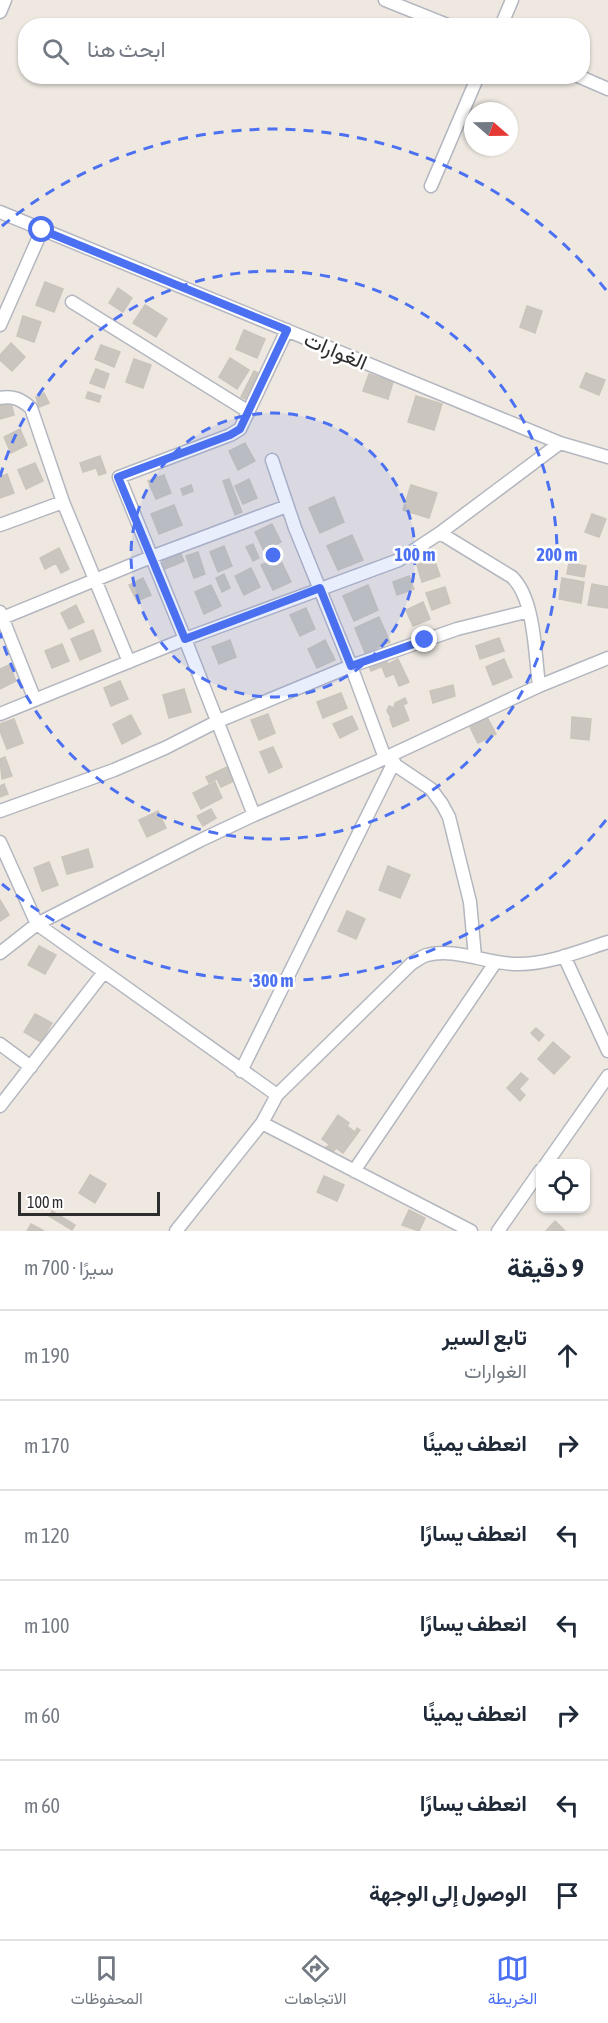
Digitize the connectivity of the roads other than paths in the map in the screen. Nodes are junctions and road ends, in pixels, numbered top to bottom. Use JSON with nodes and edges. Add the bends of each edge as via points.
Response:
{"nodes":[{"id":1,"x":4,"y":0,"type":"edge"},
{"id":2,"x":386,"y":0,"type":"edge"},
{"id":3,"x":512,"y":0,"type":"edge"},
{"id":4,"x":0,"y":12,"type":"edge"},
{"id":5,"x":430,"y":18,"type":"edge"},
{"id":6,"x":504,"y":18,"type":"edge"},
{"id":7,"x":590,"y":81,"type":"edge"},
{"id":8,"x":475,"y":84,"type":"edge"},
{"id":9,"x":608,"y":89,"type":"edge"},
{"id":10,"x":431,"y":186,"type":"dead end"},
{"id":11,"x":0,"y":212,"type":"edge"},
{"id":12,"x":42,"y":230,"type":"junction"},
{"id":13,"x":72,"y":302,"type":"dead end"},
{"id":14,"x":0,"y":325,"type":"edge"},
{"id":15,"x":287,"y":330,"type":"junction"},
{"id":16,"x":2,"y":395,"type":"edge"},
{"id":17,"x":249,"y":412,"type":"junction"},
{"id":18,"x":560,"y":443,"type":"junction"},
{"id":19,"x":608,"y":457,"type":"edge"},
{"id":20,"x":272,"y":460,"type":"dead end"},
{"id":21,"x":63,"y":502,"type":"junction"},
{"id":22,"x":287,"y":506,"type":"junction"},
{"id":23,"x":0,"y":525,"type":"edge"},
{"id":24,"x":440,"y":533,"type":"junction"},
{"id":25,"x":151,"y":558,"type":"junction"},
{"id":26,"x":96,"y":580,"type":"junction"},
{"id":27,"x":320,"y":588,"type":"junction"},
{"id":28,"x":529,"y":611,"type":"junction"},
{"id":29,"x":1,"y":616,"type":"edge"},
{"id":30,"x":185,"y":639,"type":"junction"},
{"id":31,"x":608,"y":658,"type":"edge"},
{"id":32,"x":129,"y":662,"type":"junction"},
{"id":33,"x":351,"y":666,"type":"junction"},
{"id":34,"x":539,"y":686,"type":"junction"},
{"id":35,"x":35,"y":700,"type":"junction"},
{"id":36,"x":0,"y":714,"type":"edge"},
{"id":37,"x":216,"y":722,"type":"junction"},
{"id":38,"x":389,"y":760,"type":"junction"},
{"id":39,"x":0,"y":811,"type":"edge"},
{"id":40,"x":254,"y":815,"type":"junction"},
{"id":41,"x":0,"y":842,"type":"edge"},
{"id":42,"x":38,"y":924,"type":"junction"},
{"id":43,"x":608,"y":942,"type":"edge"},
{"id":44,"x":0,"y":953,"type":"edge"},
{"id":45,"x":564,"y":956,"type":"junction"},
{"id":46,"x":475,"y":957,"type":"junction"},
{"id":47,"x":495,"y":963,"type":"junction"},
{"id":48,"x":104,"y":972,"type":"junction"},
{"id":49,"x":0,"y":1044,"type":"edge"},
{"id":50,"x":608,"y":1051,"type":"edge"},
{"id":51,"x":30,"y":1067,"type":"junction"},
{"id":52,"x":241,"y":1071,"type":"junction"},
{"id":53,"x":608,"y":1076,"type":"edge"},
{"id":54,"x":277,"y":1095,"type":"junction"},
{"id":55,"x":0,"y":1106,"type":"edge"},
{"id":56,"x":262,"y":1123,"type":"junction"},
{"id":57,"x":550,"y":1159,"type":"edge"},
{"id":58,"x":354,"y":1171,"type":"junction"},
{"id":59,"x":536,"y":1177,"type":"edge"},
{"id":60,"x":176,"y":1231,"type":"edge"},
{"id":61,"x":471,"y":1231,"type":"edge"},
{"id":62,"x":498,"y":1231,"type":"edge"}],
"edges":[{"from":1,"to":4,"type":"street"},
{"from":2,"to":5,"type":"street"},
{"from":3,"to":6,"type":"street"},
{"from":7,"to":9,"type":"street"},
{"from":8,"to":10,"type":"street"},
{"from":11,"to":12,"type":"street","name":"الغوارات"},
{"from":12,"to":14,"type":"street"},
{"from":12,"to":15,"type":"street","name":"الغوارات"},
{"from":13,"to":17,"type":"street"},
{"from":15,"to":17,"type":"street"},
{"from":15,"to":18,"type":"street","name":"الغوارات"},
{"from":16,"to":21,"type":"street","via":[[21,399],[31,408]]},
{"from":17,"to":25,"type":"street","via":[[240,429],[230,435],[118,477]]},
{"from":18,"to":19,"type":"street","name":"الغوارات"},
{"from":18,"to":24,"type":"street"},
{"from":20,"to":22,"type":"street"},
{"from":21,"to":23,"type":"street"},
{"from":21,"to":26,"type":"street"},
{"from":22,"to":25,"type":"street"},
{"from":22,"to":27,"type":"street"},
{"from":24,"to":27,"type":"street","via":[[399,560]]},
{"from":24,"to":28,"type":"street","via":[[512,577],[525,594]]},
{"from":25,"to":26,"type":"street"},
{"from":25,"to":30,"type":"street"},
{"from":26,"to":29,"type":"street"},
{"from":26,"to":32,"type":"street"},
{"from":27,"to":30,"type":"street"},
{"from":27,"to":33,"type":"street"},
{"from":28,"to":33,"type":"street","via":[[457,629]]},
{"from":28,"to":34,"type":"street"},
{"from":29,"to":35,"type":"street"},
{"from":30,"to":32,"type":"street"},
{"from":30,"to":37,"type":"street"},
{"from":31,"to":34,"type":"street"},
{"from":32,"to":35,"type":"street"},
{"from":33,"to":37,"type":"street"},
{"from":33,"to":38,"type":"street"},
{"from":34,"to":38,"type":"street"},
{"from":35,"to":36,"type":"street"},
{"from":37,"to":39,"type":"street","via":[[114,770]]},
{"from":37,"to":40,"type":"street"},
{"from":38,"to":40,"type":"street"},
{"from":38,"to":46,"type":"street","via":[[431,789],[449,817],[470,902]]},
{"from":38,"to":52,"type":"street"},
{"from":40,"to":42,"type":"street"},
{"from":41,"to":42,"type":"street"},
{"from":42,"to":44,"type":"street"},
{"from":42,"to":48,"type":"street"},
{"from":43,"to":45,"type":"street"},
{"from":45,"to":47,"type":"street","via":[[519,964]]},
{"from":45,"to":50,"type":"street"},
{"from":46,"to":47,"type":"street"},
{"from":46,"to":54,"type":"street","via":[[427,955],[411,964]]},
{"from":47,"to":58,"type":"street"},
{"from":48,"to":51,"type":"street"},
{"from":48,"to":52,"type":"street"},
{"from":49,"to":51,"type":"street"},
{"from":51,"to":55,"type":"street"},
{"from":52,"to":54,"type":"street"},
{"from":53,"to":57,"type":"street"},
{"from":54,"to":56,"type":"street"},
{"from":56,"to":58,"type":"street"},
{"from":56,"to":60,"type":"street"},
{"from":58,"to":61,"type":"street"},
{"from":59,"to":62,"type":"street"}]}
